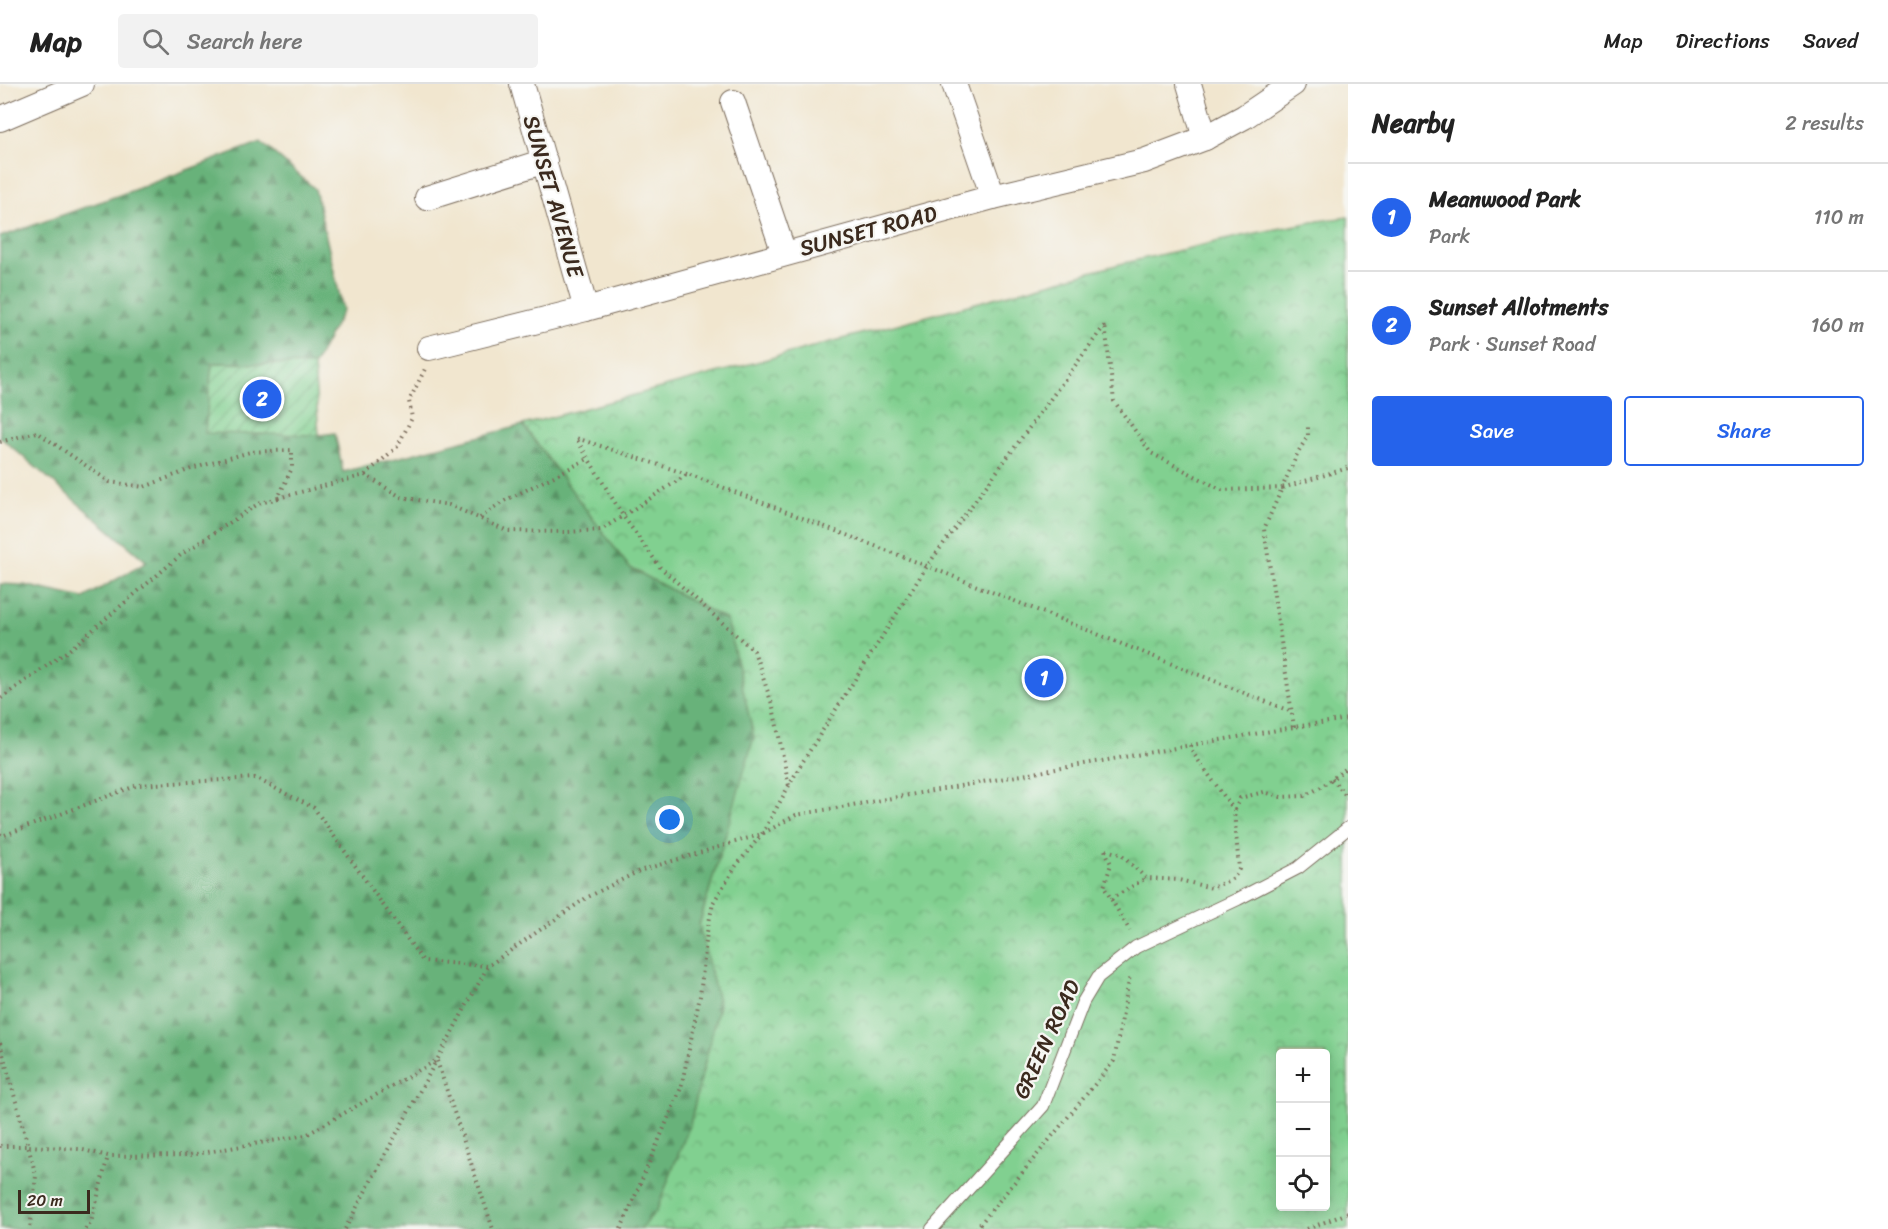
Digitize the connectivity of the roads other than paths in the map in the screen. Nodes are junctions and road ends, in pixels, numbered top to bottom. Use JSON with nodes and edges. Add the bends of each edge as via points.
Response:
{"nodes":[{"id":1,"x":82,"y":84,"type":"edge"},
{"id":2,"x":522,"y":84,"type":"edge"},
{"id":3,"x":954,"y":84,"type":"edge"},
{"id":4,"x":1189,"y":84,"type":"edge"},
{"id":5,"x":1293,"y":84,"type":"edge"},
{"id":6,"x":733,"y":102,"type":"dead end"},
{"id":7,"x":0,"y":119,"type":"edge"},
{"id":8,"x":1205,"y":138,"type":"junction"},
{"id":9,"x":545,"y":161,"type":"junction"},
{"id":10,"x":993,"y":197,"type":"junction"},
{"id":11,"x":427,"y":198,"type":"dead end"},
{"id":12,"x":784,"y":253,"type":"junction"},
{"id":13,"x":586,"y":309,"type":"junction"},
{"id":14,"x":429,"y":348,"type":"road end"},
{"id":15,"x":1348,"y":828,"type":"edge"},
{"id":16,"x":932,"y":1229,"type":"edge"}],
"edges":[{"from":1,"to":7,"type":"street"},
{"from":2,"to":9,"type":"street","name":"SUNSET AVENUE"},
{"from":3,"to":10,"type":"street"},
{"from":4,"to":8,"type":"street"},
{"from":5,"to":8,"type":"street","name":"SUNSET ROAD"},
{"from":6,"to":12,"type":"street"},
{"from":8,"to":10,"type":"street","name":"SUNSET ROAD","via":[[1144,161]]},
{"from":9,"to":11,"type":"street"},
{"from":9,"to":13,"type":"street","name":"SUNSET AVENUE"},
{"from":10,"to":12,"type":"street","name":"SUNSET ROAD"},
{"from":12,"to":13,"type":"street","name":"SUNSET ROAD"},
{"from":13,"to":14,"type":"street","name":"SUNSET ROAD"},
{"from":15,"to":16,"type":"lane","name":"GREEN ROAD","via":[[1298,868],[1136,947],[1098,977],[1083,1002],[1042,1106]]}]}
